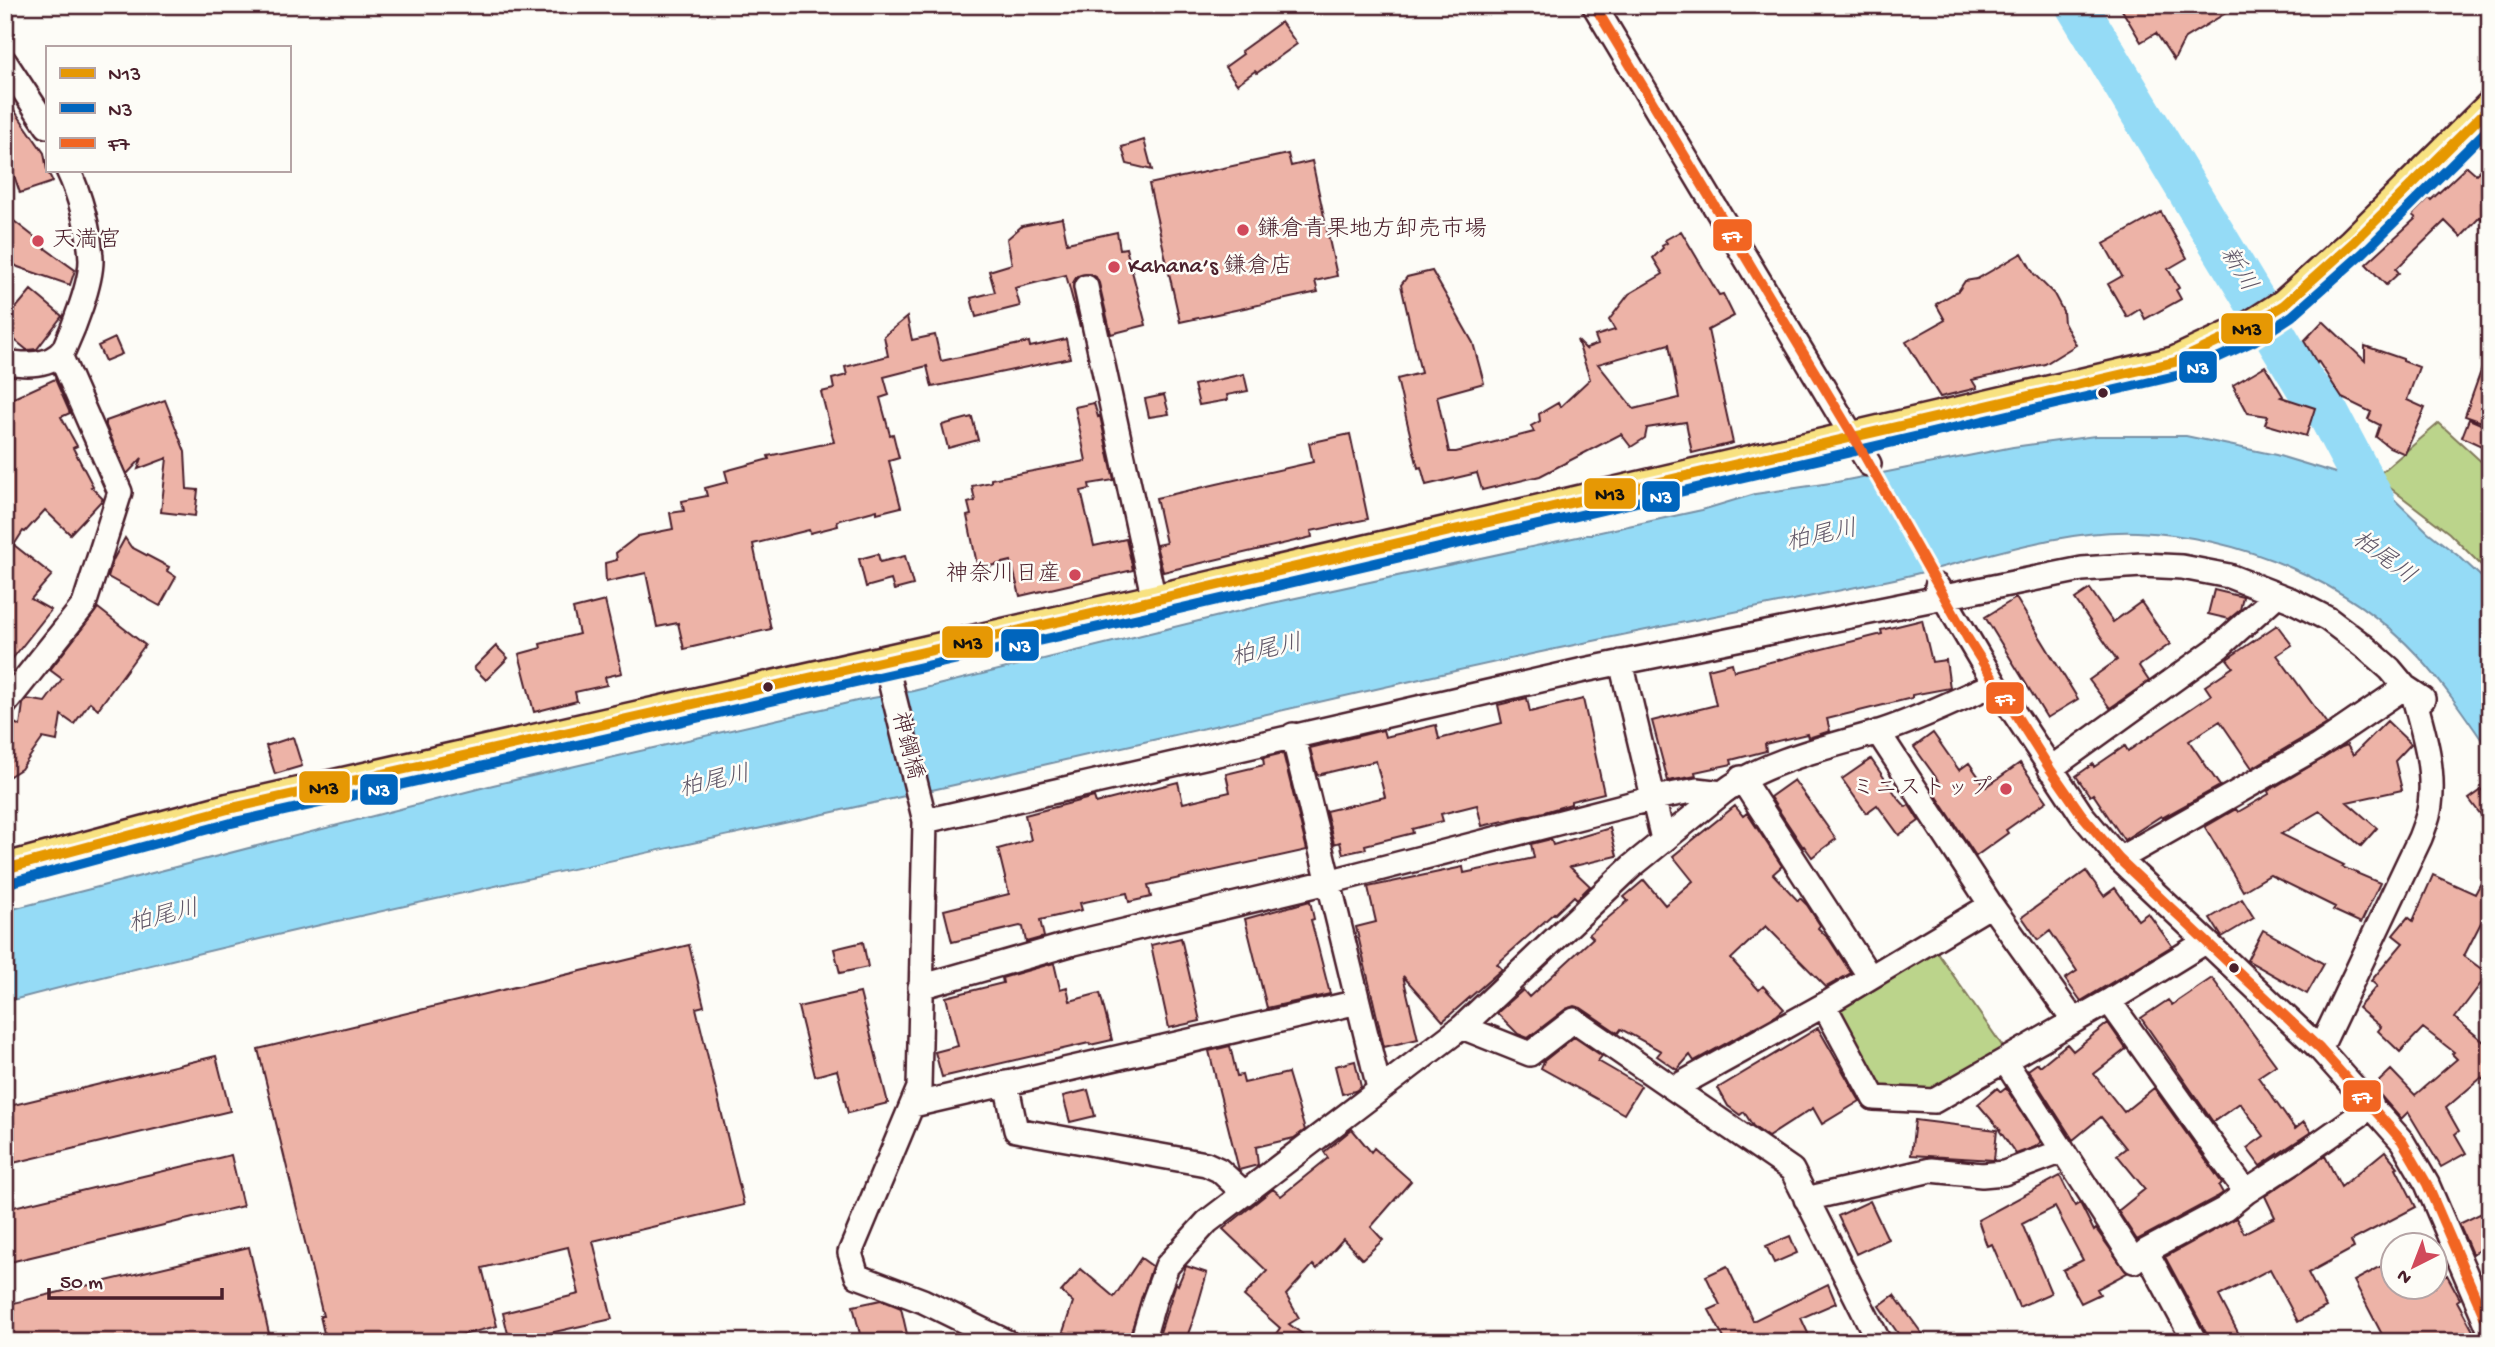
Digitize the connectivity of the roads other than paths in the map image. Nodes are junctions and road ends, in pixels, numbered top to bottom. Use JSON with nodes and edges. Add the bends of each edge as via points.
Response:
{"nodes":[{"id":1,"x":1594,"y":5,"type":"edge"},
{"id":2,"x":5,"y":62,"type":"edge"},
{"id":3,"x":2490,"y":107,"type":"edge"},
{"id":4,"x":46,"y":124,"type":"edge"},
{"id":5,"x":69,"y":172,"type":"edge"},
{"id":6,"x":1086,"y":287,"type":"dead end"},
{"id":7,"x":60,"y":355,"type":"junction"},
{"id":8,"x":5,"y":362,"type":"edge"},
{"id":9,"x":1862,"y":451,"type":"junction"},
{"id":10,"x":1939,"y":589,"type":"junction"},
{"id":11,"x":2277,"y":595,"type":"junction"},
{"id":12,"x":1154,"y":600,"type":"junction"},
{"id":13,"x":1621,"y":662,"type":"junction"},
{"id":14,"x":888,"y":673,"type":"junction"},
{"id":15,"x":1995,"y":684,"type":"junction"},
{"id":16,"x":2414,"y":693,"type":"junction"},
{"id":17,"x":5,"y":704,"type":"edge"},
{"id":18,"x":1878,"y":732,"type":"junction"},
{"id":19,"x":1293,"y":735,"type":"junction"},
{"id":20,"x":2050,"y":769,"type":"junction"},
{"id":21,"x":1741,"y":778,"type":"junction"},
{"id":22,"x":1722,"y":793,"type":"junction"},
{"id":23,"x":1654,"y":798,"type":"junction"},
{"id":24,"x":923,"y":814,"type":"junction"},
{"id":25,"x":1663,"y":839,"type":"junction"},
{"id":26,"x":2119,"y":859,"type":"junction"},
{"id":27,"x":5,"y":869,"type":"edge"},
{"id":28,"x":1328,"y":883,"type":"junction"},
{"id":29,"x":1992,"y":905,"type":"junction"},
{"id":30,"x":2205,"y":942,"type":"junction"},
{"id":31,"x":1870,"y":977,"type":"junction"},
{"id":32,"x":920,"y":987,"type":"junction"},
{"id":33,"x":1358,"y":1002,"type":"junction"},
{"id":34,"x":2109,"y":1002,"type":"junction"},
{"id":35,"x":1824,"y":1005,"type":"junction"},
{"id":36,"x":2074,"y":1021,"type":"junction"},
{"id":37,"x":1462,"y":1027,"type":"junction"},
{"id":38,"x":2320,"y":1049,"type":"junction"},
{"id":39,"x":2005,"y":1061,"type":"junction"},
{"id":40,"x":1006,"y":1083,"type":"junction"},
{"id":41,"x":1379,"y":1088,"type":"junction"},
{"id":42,"x":1674,"y":1088,"type":"junction"},
{"id":43,"x":913,"y":1105,"type":"junction"},
{"id":44,"x":2372,"y":1106,"type":"junction"},
{"id":45,"x":2063,"y":1151,"type":"junction"},
{"id":46,"x":2246,"y":1192,"type":"junction"},
{"id":47,"x":1244,"y":1193,"type":"junction"},
{"id":48,"x":1806,"y":1199,"type":"junction"},
{"id":49,"x":2146,"y":1251,"type":"junction"},
{"id":50,"x":2490,"y":1331,"type":"edge"},
{"id":51,"x":1007,"y":1342,"type":"edge"},
{"id":52,"x":1142,"y":1342,"type":"edge"},
{"id":53,"x":1879,"y":1342,"type":"edge"},
{"id":54,"x":2195,"y":1342,"type":"edge"}],
"edges":[{"from":1,"to":9,"type":"street"},
{"from":2,"to":4,"type":"street"},
{"from":3,"to":9,"type":"main road","via":[[2353,243],[2284,304],[2248,328],[2175,362]]},
{"from":5,"to":7,"type":"street","via":[[82,209],[91,262],[80,310]]},
{"from":6,"to":12,"type":"street"},
{"from":7,"to":8,"type":"street","via":[[46,362]]},
{"from":7,"to":17,"type":"street","via":[[120,492],[84,606]]},
{"from":9,"to":12,"type":"main road"},
{"from":10,"to":11,"type":"street","via":[[2141,565],[2229,576]]},
{"from":10,"to":13,"type":"street"},
{"from":10,"to":15,"type":"street"},
{"from":11,"to":16,"type":"street","via":[[2328,619]]},
{"from":11,"to":20,"type":"street","via":[[2219,647]]},
{"from":12,"to":14,"type":"main road"},
{"from":13,"to":19,"type":"street"},
{"from":13,"to":23,"type":"street"},
{"from":14,"to":24,"type":"street","name":"神鋼橋"},
{"from":14,"to":27,"type":"main road","via":[[524,740],[228,809]]},
{"from":15,"to":18,"type":"street"},
{"from":15,"to":20,"type":"street"},
{"from":16,"to":26,"type":"street"},
{"from":16,"to":38,"type":"street","via":[[2431,772],[2430,806],[2420,838]]},
{"from":18,"to":21,"type":"street"},
{"from":18,"to":29,"type":"street"},
{"from":19,"to":24,"type":"street"},
{"from":19,"to":28,"type":"street"},
{"from":20,"to":26,"type":"street"},
{"from":21,"to":22,"type":"street"},
{"from":21,"to":31,"type":"street"},
{"from":22,"to":23,"type":"street","via":[[1697,790]]},
{"from":22,"to":25,"type":"street"},
{"from":23,"to":25,"type":"street"},
{"from":23,"to":28,"type":"street"},
{"from":24,"to":32,"type":"street","name":"神鋼橋"},
{"from":25,"to":37,"type":"street"},
{"from":26,"to":30,"type":"street"},
{"from":28,"to":32,"type":"street","via":[[1074,943]]},
{"from":28,"to":33,"type":"street"},
{"from":29,"to":31,"type":"street"},
{"from":29,"to":36,"type":"street"},
{"from":30,"to":34,"type":"street"},
{"from":30,"to":38,"type":"street"},
{"from":31,"to":35,"type":"street"},
{"from":32,"to":43,"type":"street","name":"神鋼橋","via":[[919,1088]]},
{"from":33,"to":40,"type":"street"},
{"from":33,"to":41,"type":"street"},
{"from":34,"to":36,"type":"street"},
{"from":34,"to":46,"type":"street"},
{"from":35,"to":39,"type":"street","via":[[1874,1098],[1934,1101]]},
{"from":35,"to":42,"type":"street"},
{"from":36,"to":39,"type":"street"},
{"from":37,"to":41,"type":"street"},
{"from":37,"to":42,"type":"street","via":[[1530,1054],[1574,1020]]},
{"from":38,"to":44,"type":"street"},
{"from":39,"to":45,"type":"street"},
{"from":40,"to":43,"type":"street"},
{"from":40,"to":47,"type":"street","via":[[1016,1130],[1206,1164]]},
{"from":41,"to":47,"type":"street"},
{"from":42,"to":48,"type":"street","via":[[1792,1170]]},
{"from":43,"to":51,"type":"street","name":"神鋼橋","via":[[850,1253],[856,1276],[923,1301]]},
{"from":44,"to":46,"type":"street"},
{"from":44,"to":50,"type":"street","via":[[2416,1163]]},
{"from":45,"to":48,"type":"street","via":[[2004,1173],[1931,1170]]},
{"from":45,"to":49,"type":"street","via":[[2134,1261]]},
{"from":46,"to":49,"type":"street","via":[[2225,1209]]},
{"from":47,"to":52,"type":"street","via":[[1207,1222],[1167,1266]]},
{"from":48,"to":53,"type":"street"},
{"from":49,"to":54,"type":"street"}]}
